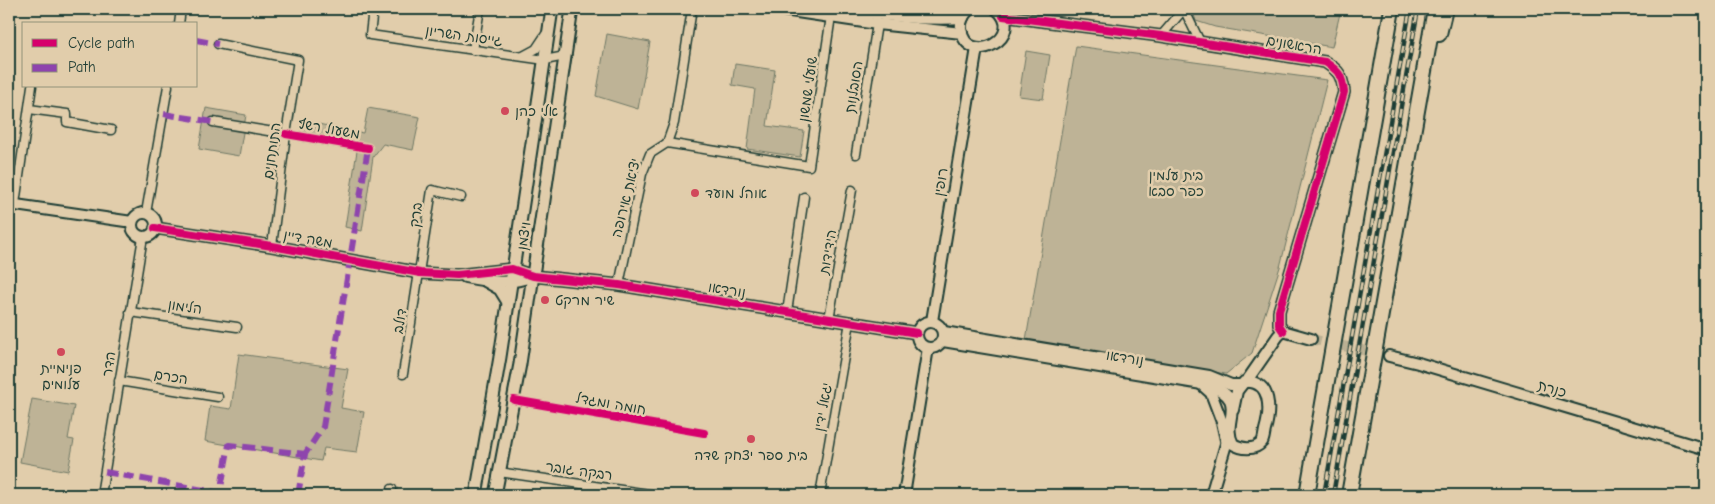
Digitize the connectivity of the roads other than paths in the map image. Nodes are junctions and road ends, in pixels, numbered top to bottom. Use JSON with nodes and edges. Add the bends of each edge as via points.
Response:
{"nodes":[{"id":1,"x":181,"y":9,"type":"edge"},
{"id":2,"x":373,"y":9,"type":"edge"},
{"id":3,"x":480,"y":9,"type":"edge"},
{"id":4,"x":552,"y":9,"type":"edge"},
{"id":5,"x":572,"y":9,"type":"edge"},
{"id":6,"x":692,"y":9,"type":"edge"},
{"id":7,"x":777,"y":9,"type":"edge"},
{"id":8,"x":970,"y":9,"type":"edge"},
{"id":9,"x":1184,"y":9,"type":"edge"},
{"id":10,"x":1391,"y":9,"type":"edge"},
{"id":11,"x":1435,"y":9,"type":"edge"},
{"id":12,"x":1445,"y":9,"type":"edge"},
{"id":13,"x":999,"y":12,"type":"edge"},
{"id":14,"x":831,"y":13,"type":"edge"},
{"id":15,"x":962,"y":18,"type":"junction"},
{"id":16,"x":179,"y":22,"type":"edge"},
{"id":17,"x":877,"y":24,"type":"junction"},
{"id":18,"x":549,"y":28,"type":"junction"},
{"id":19,"x":962,"y":33,"type":"junction"},
{"id":20,"x":1161,"y":36,"type":"junction"},
{"id":21,"x":1200,"y":42,"type":"junction"},
{"id":22,"x":218,"y":44,"type":"dead end"},
{"id":23,"x":977,"y":48,"type":"junction"},
{"id":24,"x":473,"y":50,"type":"junction"},
{"id":25,"x":565,"y":56,"type":"junction"},
{"id":26,"x":521,"y":57,"type":"junction"},
{"id":27,"x":545,"y":60,"type":"junction"},
{"id":28,"x":32,"y":88,"type":"edge"},
{"id":29,"x":168,"y":88,"type":"edge"},
{"id":30,"x":29,"y":109,"type":"junction"},
{"id":31,"x":213,"y":122,"type":"dead end"},
{"id":32,"x":111,"y":130,"type":"dead end"},
{"id":33,"x":286,"y":134,"type":"junction"},
{"id":34,"x":667,"y":143,"type":"junction"},
{"id":35,"x":856,"y":154,"type":"dead end"},
{"id":36,"x":1408,"y":158,"type":"junction"},
{"id":37,"x":852,"y":190,"type":"dead end"},
{"id":38,"x":461,"y":196,"type":"dead end"},
{"id":39,"x":804,"y":197,"type":"dead end"},
{"id":40,"x":12,"y":204,"type":"edge"},
{"id":41,"x":146,"y":213,"type":"junction"},
{"id":42,"x":132,"y":222,"type":"junction"},
{"id":43,"x":155,"y":228,"type":"junction"},
{"id":44,"x":143,"y":237,"type":"junction"},
{"id":45,"x":272,"y":246,"type":"junction"},
{"id":46,"x":512,"y":269,"type":"junction"},
{"id":47,"x":420,"y":273,"type":"junction"},
{"id":48,"x":457,"y":275,"type":"junction"},
{"id":49,"x":533,"y":276,"type":"junction"},
{"id":50,"x":486,"y":281,"type":"junction"},
{"id":51,"x":510,"y":282,"type":"junction"},
{"id":52,"x":619,"y":285,"type":"junction"},
{"id":53,"x":508,"y":302,"type":"junction"},
{"id":54,"x":130,"y":312,"type":"junction"},
{"id":55,"x":787,"y":312,"type":"junction"},
{"id":56,"x":829,"y":319,"type":"junction"},
{"id":57,"x":932,"y":321,"type":"junction"},
{"id":58,"x":850,"y":322,"type":"junction"},
{"id":59,"x":237,"y":327,"type":"dead end"},
{"id":60,"x":1283,"y":332,"type":"junction"},
{"id":61,"x":917,"y":333,"type":"junction"},
{"id":62,"x":943,"y":336,"type":"junction"},
{"id":63,"x":1311,"y":339,"type":"tunnel mouth"},
{"id":64,"x":928,"y":348,"type":"junction"},
{"id":65,"x":1389,"y":356,"type":"tunnel mouth"},
{"id":66,"x":1263,"y":360,"type":"junction"},
{"id":67,"x":403,"y":374,"type":"dead end"},
{"id":68,"x":119,"y":381,"type":"junction"},
{"id":69,"x":1200,"y":383,"type":"junction"},
{"id":70,"x":1244,"y":383,"type":"junction"},
{"id":71,"x":1260,"y":387,"type":"junction"},
{"id":72,"x":218,"y":397,"type":"dead end"},
{"id":73,"x":1323,"y":404,"type":"junction"},
{"id":74,"x":1233,"y":410,"type":"junction"},
{"id":75,"x":1230,"y":431,"type":"junction"},
{"id":76,"x":1227,"y":442,"type":"junction"},
{"id":77,"x":1706,"y":449,"type":"edge"},
{"id":78,"x":499,"y":472,"type":"junction"},
{"id":79,"x":101,"y":495,"type":"edge"},
{"id":80,"x":476,"y":495,"type":"edge"},
{"id":81,"x":495,"y":495,"type":"edge"},
{"id":82,"x":656,"y":495,"type":"edge"},
{"id":83,"x":820,"y":495,"type":"edge"},
{"id":84,"x":904,"y":495,"type":"edge"},
{"id":85,"x":1211,"y":495,"type":"edge"},
{"id":86,"x":1300,"y":495,"type":"edge"},
{"id":87,"x":1307,"y":495,"type":"edge"},
{"id":88,"x":1351,"y":495,"type":"edge"}],
"edges":[{"from":1,"to":16,"type":"street"},
{"from":2,"to":24,"type":"street","name":"גייסות השריון","via":[[370,35]]},
{"from":3,"to":24,"type":"street"},
{"from":4,"to":18,"type":"main road","name":"ויצמן"},
{"from":5,"to":25,"type":"main road","name":"ויצמן"},
{"from":6,"to":34,"type":"street","via":[[674,123]]},
{"from":7,"to":14,"type":"street"},
{"from":8,"to":15,"type":"street"},
{"from":9,"to":20,"type":"street"},
{"from":9,"to":21,"type":"street"},
{"from":10,"to":73,"type":"highway"},
{"from":11,"to":36,"type":"highway"},
{"from":12,"to":36,"type":"highway"},
{"from":13,"to":20,"type":"street","name":"הראשונים"},
{"from":13,"to":23,"type":"street","via":[[1005,30],[998,43],[984,49]]},
{"from":14,"to":15,"type":"street"},
{"from":14,"to":17,"type":"street"},
{"from":14,"to":34,"type":"street","name":"שועלי שמשון","via":[[809,166]]},
{"from":15,"to":19,"type":"street"},
{"from":17,"to":19,"type":"street"},
{"from":17,"to":35,"type":"street","name":"הסובלנות"},
{"from":18,"to":26,"type":"street","via":[[536,49]]},
{"from":18,"to":27,"type":"main road","name":"ויצמן"},
{"from":19,"to":23,"type":"street","via":[[970,45]]},
{"from":20,"to":21,"type":"street","name":"הראשונים"},
{"from":21,"to":60,"type":"street","name":"הראשונים","via":[[1325,62],[1338,70],[1343,82],[1342,101],[1279,311],[1279,325]]},
{"from":22,"to":33,"type":"street","name":"התותחנים","via":[[298,60]]},
{"from":23,"to":57,"type":"street","name":"רופין"},
{"from":24,"to":26,"type":"street","name":"גייסות השריון"},
{"from":25,"to":27,"type":"street","name":"גייסות השריון"},
{"from":25,"to":49,"type":"main road","name":"ויצמן"},
{"from":26,"to":27,"type":"street","name":"גייסות השריון"},
{"from":27,"to":46,"type":"main road","name":"ויצמן"},
{"from":28,"to":30,"type":"street"},
{"from":29,"to":41,"type":"street"},
{"from":30,"to":32,"type":"street","via":[[67,114],[67,122]]},
{"from":30,"to":40,"type":"street"},
{"from":31,"to":33,"type":"street","name":"משעול רשף"},
{"from":33,"to":45,"type":"street","name":"התותחנים"},
{"from":34,"to":52,"type":"street","name":"יציאת אירופה","via":[[650,154],[642,174]]},
{"from":36,"to":88,"type":"highway"},
{"from":37,"to":56,"type":"street","name":"הידידות"},
{"from":38,"to":47,"type":"street","name":"ברק","via":[[432,190]]},
{"from":39,"to":55,"type":"street"},
{"from":40,"to":42,"type":"street"},
{"from":41,"to":42,"type":"street","via":[[137,214]]},
{"from":41,"to":43,"type":"street","via":[[155,220]]},
{"from":42,"to":44,"type":"street","via":[[135,233]]},
{"from":43,"to":44,"type":"street","via":[[151,235]]},
{"from":43,"to":45,"type":"street","name":"משה דיין"},
{"from":44,"to":54,"type":"street","name":"הדר"},
{"from":45,"to":47,"type":"street","name":"משה דיין"},
{"from":46,"to":48,"type":"street","name":"משה דיין"},
{"from":46,"to":49,"type":"street","name":"משה דיין"},
{"from":46,"to":51,"type":"main road","name":"ויצמן"},
{"from":47,"to":48,"type":"street","name":"משה דיין"},
{"from":47,"to":67,"type":"street","name":"דולב"},
{"from":48,"to":50,"type":"street","name":"משה דיין"},
{"from":49,"to":51,"type":"street","name":"משה דיין"},
{"from":49,"to":52,"type":"street","name":"נורדאו"},
{"from":49,"to":78,"type":"main road","name":"ויצמן"},
{"from":50,"to":51,"type":"street","name":"משה דיין"},
{"from":50,"to":53,"type":"main road","via":[[500,289]]},
{"from":51,"to":53,"type":"main road","name":"ויצמן"},
{"from":52,"to":55,"type":"street","name":"נורדאו"},
{"from":53,"to":80,"type":"main road","name":"ויצמן"},
{"from":54,"to":59,"type":"street","name":"הלימון"},
{"from":54,"to":68,"type":"street","name":"הדר"},
{"from":55,"to":56,"type":"street","name":"נורדאו"},
{"from":56,"to":58,"type":"street","name":"נורדאו"},
{"from":57,"to":61,"type":"street","via":[[924,323]]},
{"from":57,"to":62,"type":"street","via":[[940,325]]},
{"from":58,"to":61,"type":"street","name":"נורדאו"},
{"from":58,"to":83,"type":"street","name":"יגאל ידין"},
{"from":60,"to":63,"type":"street"},
{"from":60,"to":66,"type":"street"},
{"from":61,"to":64,"type":"street","via":[[918,341]]},
{"from":62,"to":64,"type":"street","via":[[936,347]]},
{"from":62,"to":69,"type":"street","name":"נורדאו","via":[[1118,371]]},
{"from":62,"to":70,"type":"street","name":"נורדאו","via":[[1209,376],[1231,385]]},
{"from":64,"to":84,"type":"street"},
{"from":65,"to":77,"type":"street","name":"כנרת"},
{"from":66,"to":70,"type":"street"},
{"from":66,"to":71,"type":"street"},
{"from":68,"to":72,"type":"street","name":"הכרם"},
{"from":68,"to":79,"type":"street","name":"הדר"},
{"from":69,"to":74,"type":"street","name":"נורדאו","via":[[1221,391]]},
{"from":69,"to":76,"type":"street","via":[[1211,393]]},
{"from":70,"to":71,"type":"street","name":"נורדאו"},
{"from":70,"to":74,"type":"street","via":[[1235,396]]},
{"from":71,"to":75,"type":"street","via":[[1269,404],[1262,441],[1253,448],[1239,447],[1232,442]]},
{"from":73,"to":86,"type":"highway"},
{"from":73,"to":87,"type":"highway"},
{"from":74,"to":75,"type":"street"},
{"from":75,"to":76,"type":"street"},
{"from":76,"to":85,"type":"street"},
{"from":78,"to":81,"type":"main road","name":"ויצמן"},
{"from":78,"to":82,"type":"street","name":"רבקה גובר"}]}
